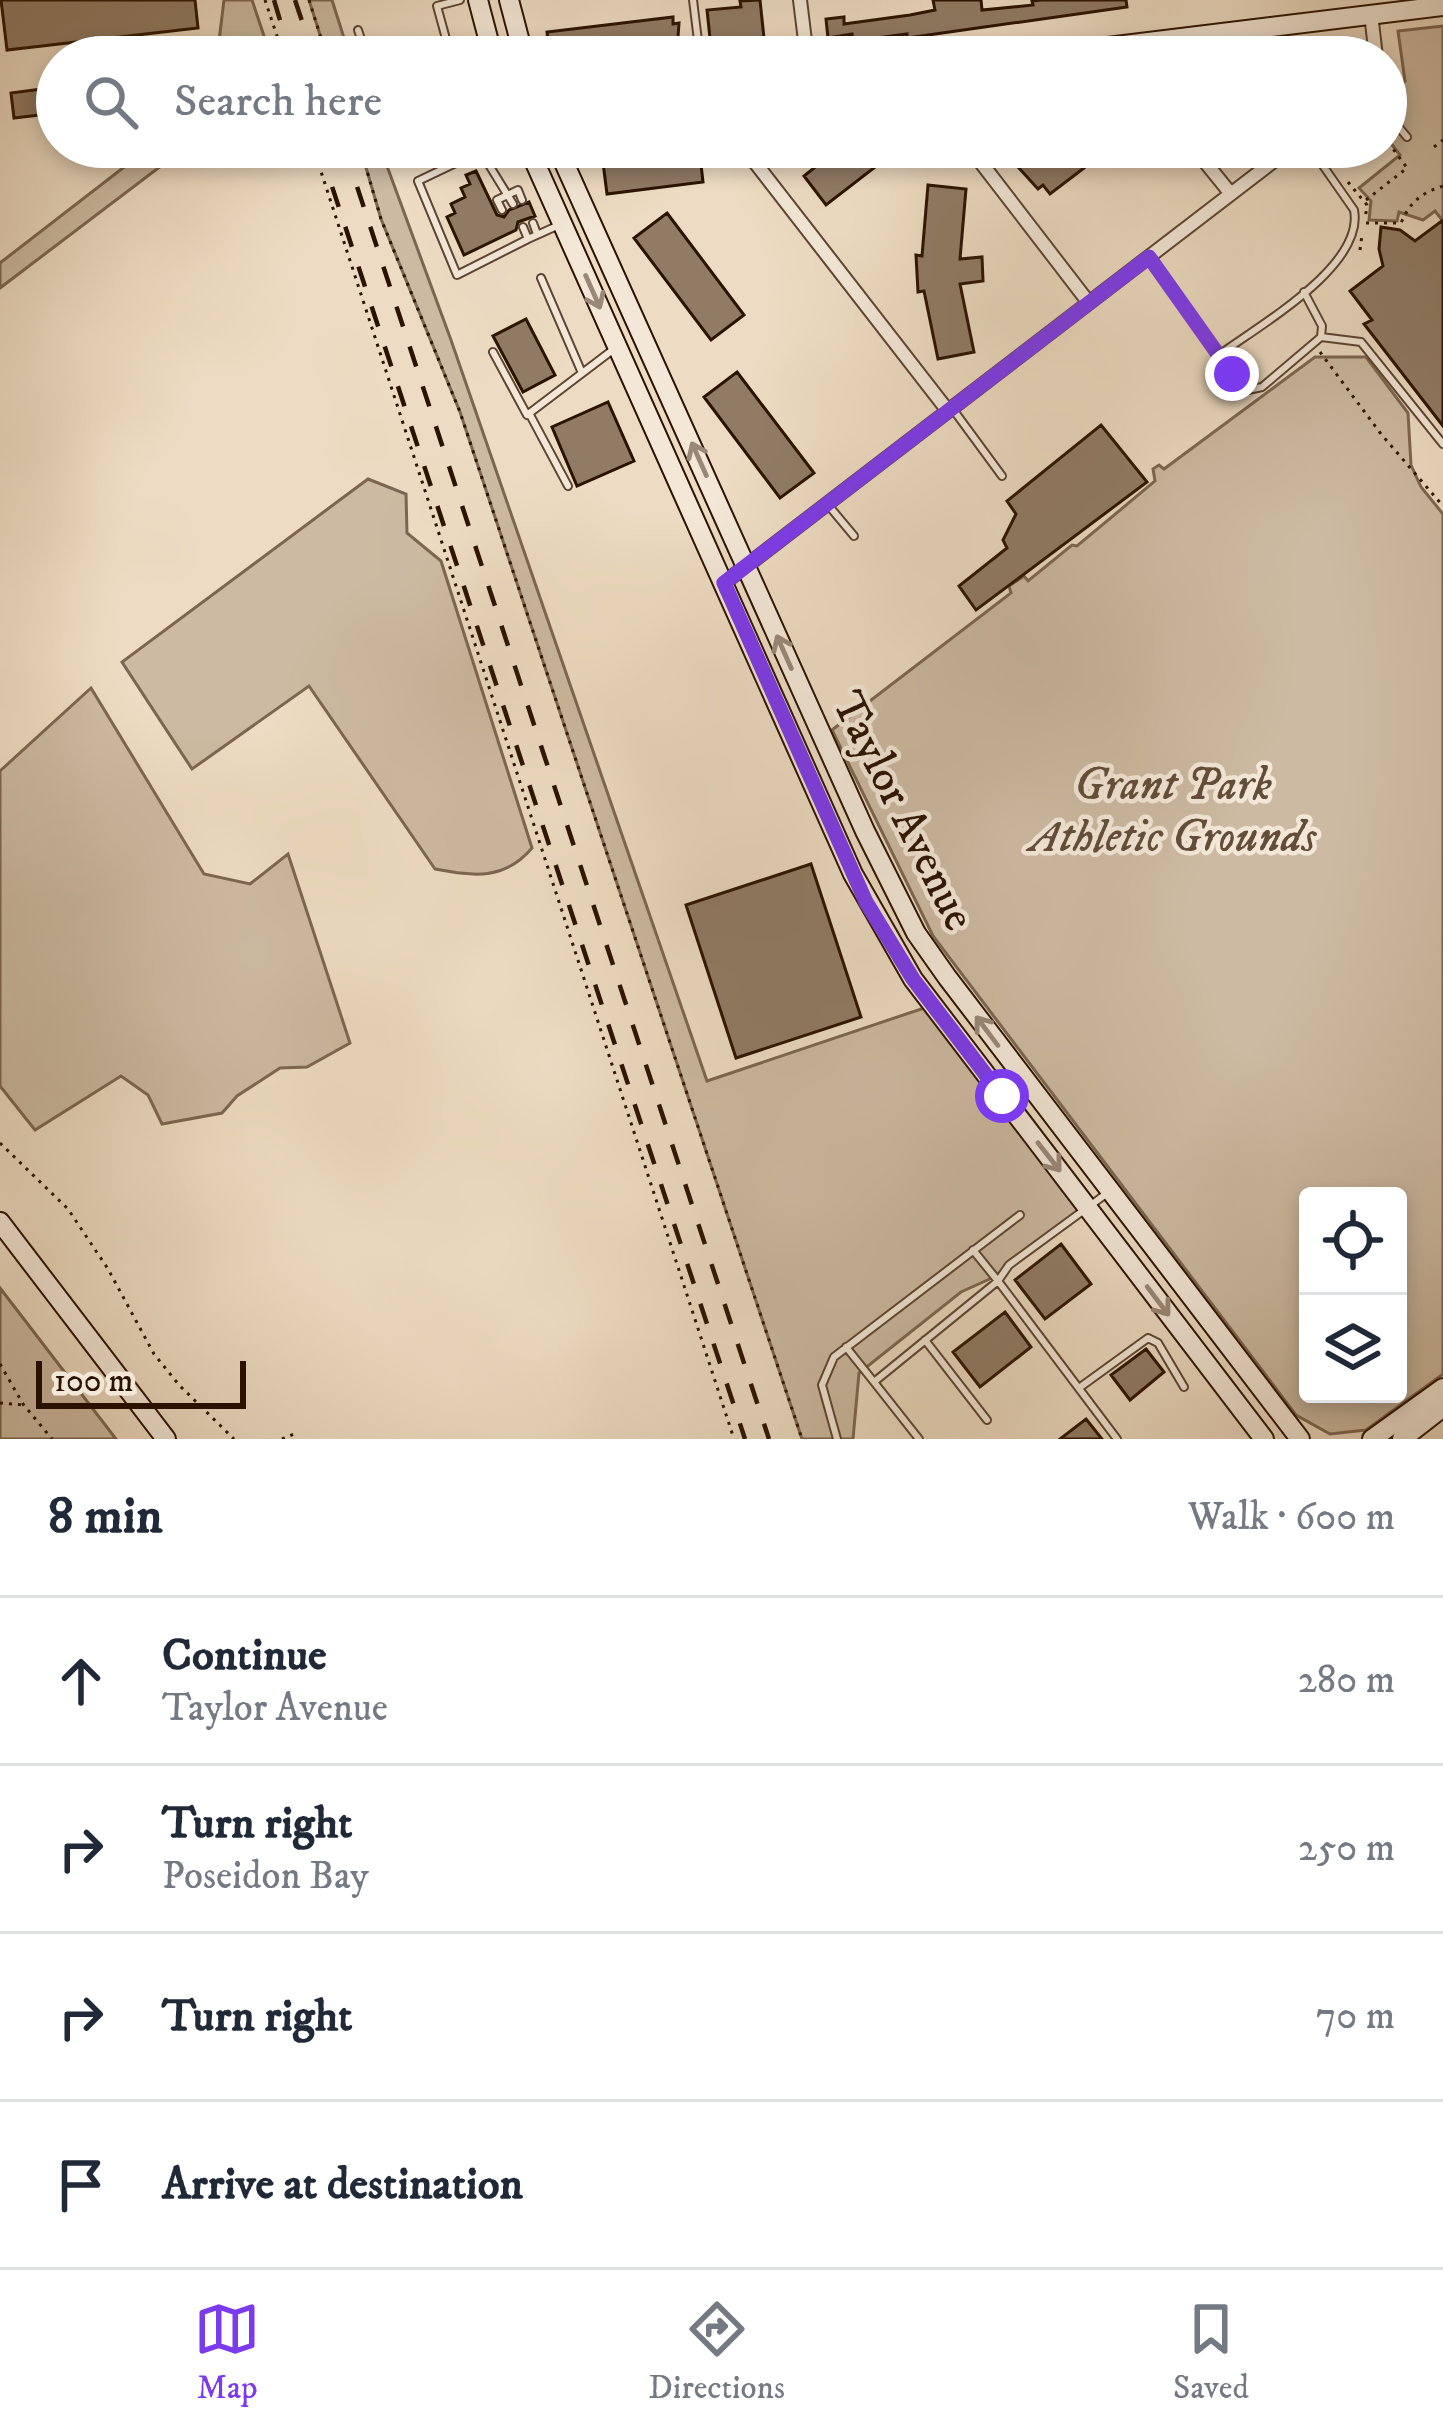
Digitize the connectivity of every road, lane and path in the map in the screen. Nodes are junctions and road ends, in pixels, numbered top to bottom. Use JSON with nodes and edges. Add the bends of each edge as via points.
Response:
{"nodes":[{"id":1,"x":265,"y":0,"type":"edge"},
{"id":2,"x":309,"y":0,"type":"edge"},
{"id":3,"x":460,"y":0,"type":"edge"},
{"id":4,"x":478,"y":0,"type":"edge"},
{"id":5,"x":509,"y":0,"type":"edge"},
{"id":6,"x":693,"y":0,"type":"edge"},
{"id":7,"x":800,"y":0,"type":"edge"},
{"id":8,"x":1443,"y":6,"type":"edge"},
{"id":9,"x":1371,"y":14,"type":"junction"},
{"id":10,"x":358,"y":30,"type":"dead end"},
{"id":11,"x":1222,"y":33,"type":"junction"},
{"id":12,"x":277,"y":36,"type":"edge"},
{"id":13,"x":320,"y":36,"type":"edge"},
{"id":14,"x":360,"y":36,"type":"edge"},
{"id":15,"x":446,"y":36,"type":"edge"},
{"id":16,"x":487,"y":36,"type":"edge"},
{"id":17,"x":518,"y":36,"type":"edge"},
{"id":18,"x":697,"y":36,"type":"edge"},
{"id":19,"x":804,"y":36,"type":"edge"},
{"id":20,"x":1205,"y":36,"type":"edge"},
{"id":21,"x":1224,"y":36,"type":"edge"},
{"id":22,"x":1374,"y":36,"type":"edge"},
{"id":23,"x":1443,"y":140,"type":"edge"},
{"id":24,"x":1434,"y":147,"type":"dead end"},
{"id":25,"x":320,"y":168,"type":"edge"},
{"id":26,"x":366,"y":168,"type":"edge"},
{"id":27,"x":443,"y":168,"type":"edge"},
{"id":28,"x":490,"y":168,"type":"edge"},
{"id":29,"x":537,"y":168,"type":"edge"},
{"id":30,"x":566,"y":168,"type":"edge"},
{"id":31,"x":760,"y":168,"type":"edge"},
{"id":32,"x":985,"y":168,"type":"edge"},
{"id":33,"x":1210,"y":168,"type":"edge"},
{"id":34,"x":1265,"y":168,"type":"edge"},
{"id":35,"x":1325,"y":168,"type":"edge"},
{"id":36,"x":1407,"y":168,"type":"edge"},
{"id":37,"x":1443,"y":186,"type":"edge"},
{"id":38,"x":508,"y":194,"type":"junction"},
{"id":39,"x":1231,"y":194,"type":"junction"},
{"id":40,"x":522,"y":200,"type":"dead end"},
{"id":41,"x":1364,"y":202,"type":"dead end"},
{"id":42,"x":513,"y":204,"type":"dead end"},
{"id":43,"x":502,"y":209,"type":"dead end"},
{"id":44,"x":533,"y":223,"type":"dead end"},
{"id":45,"x":1364,"y":223,"type":"dead end"},
{"id":46,"x":562,"y":224,"type":"junction"},
{"id":47,"x":523,"y":227,"type":"dead end"},
{"id":48,"x":512,"y":232,"type":"dead end"},
{"id":49,"x":537,"y":234,"type":"junction"},
{"id":50,"x":528,"y":239,"type":"junction"},
{"id":51,"x":517,"y":244,"type":"junction"},
{"id":52,"x":1149,"y":257,"type":"junction"},
{"id":53,"x":542,"y":278,"type":"dead end"},
{"id":54,"x":1304,"y":292,"type":"junction"},
{"id":55,"x":1090,"y":302,"type":"junction"},
{"id":56,"x":1321,"y":337,"type":"junction"},
{"id":57,"x":617,"y":347,"type":"junction"},
{"id":58,"x":1319,"y":350,"type":"dead end"},
{"id":59,"x":493,"y":352,"type":"dead end"},
{"id":60,"x":1219,"y":355,"type":"junction"},
{"id":61,"x":583,"y":373,"type":"junction"},
{"id":62,"x":950,"y":410,"type":"junction"},
{"id":63,"x":529,"y":413,"type":"junction"},
{"id":64,"x":1443,"y":444,"type":"edge"},
{"id":65,"x":1001,"y":476,"type":"dead end"},
{"id":66,"x":568,"y":486,"type":"dead end"},
{"id":67,"x":827,"y":504,"type":"junction"},
{"id":68,"x":1443,"y":506,"type":"edge"},
{"id":69,"x":854,"y":536,"type":"dead end"},
{"id":70,"x":746,"y":566,"type":"junction"},
{"id":71,"x":724,"y":583,"type":"junction"},
{"id":72,"x":0,"y":1143,"type":"edge"},
{"id":73,"x":1110,"y":1191,"type":"junction"},
{"id":74,"x":1087,"y":1207,"type":"junction"},
{"id":75,"x":1020,"y":1215,"type":"dead end"},
{"id":76,"x":0,"y":1222,"type":"edge"},
{"id":77,"x":974,"y":1250,"type":"junction"},
{"id":78,"x":998,"y":1281,"type":"junction"},
{"id":79,"x":925,"y":1340,"type":"junction"},
{"id":80,"x":845,"y":1346,"type":"junction"},
{"id":81,"x":0,"y":1364,"type":"edge"},
{"id":82,"x":874,"y":1382,"type":"junction"},
{"id":83,"x":1184,"y":1387,"type":"dead end"},
{"id":84,"x":1079,"y":1388,"type":"junction"},
{"id":85,"x":1443,"y":1388,"type":"edge"},
{"id":86,"x":0,"y":1402,"type":"edge"},
{"id":87,"x":25,"y":1406,"type":"junction"},
{"id":88,"x":1443,"y":1407,"type":"edge"},
{"id":89,"x":1276,"y":1408,"type":"junction"},
{"id":90,"x":987,"y":1420,"type":"dead end"},
{"id":91,"x":293,"y":1434,"type":"dead end"},
{"id":92,"x":1377,"y":1436,"type":"edge"},
{"id":93,"x":52,"y":1439,"type":"edge"},
{"id":94,"x":166,"y":1439,"type":"edge"},
{"id":95,"x":234,"y":1439,"type":"edge"},
{"id":96,"x":281,"y":1439,"type":"edge"},
{"id":97,"x":734,"y":1439,"type":"edge"},
{"id":98,"x":802,"y":1439,"type":"edge"},
{"id":99,"x":837,"y":1439,"type":"edge"},
{"id":100,"x":919,"y":1439,"type":"edge"},
{"id":101,"x":1118,"y":1439,"type":"edge"},
{"id":102,"x":1264,"y":1439,"type":"edge"},
{"id":103,"x":1300,"y":1439,"type":"edge"},
{"id":104,"x":1323,"y":1439,"type":"edge"},
{"id":105,"x":1360,"y":1439,"type":"edge"},
{"id":106,"x":1402,"y":1439,"type":"edge"}],
"edges":[{"from":1,"to":12,"type":"path"},
{"from":2,"to":13,"type":"path"},
{"from":3,"to":15,"type":"lane","via":[[437,6]]},
{"from":4,"to":16,"type":"main road"},
{"from":5,"to":17,"type":"main road"},
{"from":6,"to":18,"type":"lane"},
{"from":7,"to":19,"type":"street"},
{"from":8,"to":9,"type":"main road"},
{"from":9,"to":11,"type":"main road"},
{"from":9,"to":22,"type":"street"},
{"from":10,"to":14,"type":"lane"},
{"from":11,"to":20,"type":"main road"},
{"from":11,"to":21,"type":"lane"},
{"from":23,"to":24,"type":"path"},
{"from":25,"to":97,"type":"path"},
{"from":26,"to":98,"type":"path","via":[[468,435]]},
{"from":27,"to":51,"type":"lane","via":[[418,181],[457,274]]},
{"from":28,"to":38,"type":"lane"},
{"from":29,"to":46,"type":"main road","name":"Taylor Avenue"},
{"from":70,"to":30,"type":"main road","name":"Taylor Avenue","one_way":true},
{"from":31,"to":62,"type":"street"},
{"from":32,"to":55,"type":"street"},
{"from":33,"to":39,"type":"street"},
{"from":34,"to":39,"type":"street"},
{"from":35,"to":54,"type":"lane","via":[[1355,220],[1346,250]]},
{"from":36,"to":41,"type":"path"},
{"from":37,"to":45,"type":"path","via":[[1424,192],[1401,223]]},
{"from":38,"to":40,"type":"lane","via":[[518,190]]},
{"from":38,"to":42,"type":"lane"},
{"from":38,"to":43,"type":"lane","via":[[497,200]]},
{"from":39,"to":52,"type":"street"},
{"from":44,"to":49,"type":"lane"},
{"from":46,"to":49,"type":"lane"},
{"from":46,"to":57,"type":"main road","name":"Taylor Avenue","one_way":true},
{"from":47,"to":50,"type":"lane"},
{"from":48,"to":51,"type":"lane"},
{"from":49,"to":50,"type":"lane"},
{"from":50,"to":51,"type":"lane"},
{"from":52,"to":55,"type":"street"},
{"from":52,"to":60,"type":"lane"},
{"from":53,"to":61,"type":"lane"},
{"from":54,"to":56,"type":"lane"},
{"from":54,"to":60,"type":"lane"},
{"from":55,"to":62,"type":"street"},
{"from":56,"to":60,"type":"lane","via":[[1248,390]]},
{"from":56,"to":64,"type":"lane","via":[[1361,342]]},
{"from":57,"to":61,"type":"lane"},
{"from":57,"to":71,"type":"main road","name":"Taylor Avenue"},
{"from":58,"to":68,"type":"path"},
{"from":59,"to":63,"type":"lane"},
{"from":61,"to":63,"type":"lane"},
{"from":62,"to":65,"type":"lane"},
{"from":62,"to":67,"type":"street"},
{"from":63,"to":66,"type":"lane"},
{"from":67,"to":69,"type":"lane"},
{"from":67,"to":70,"type":"street"},
{"from":70,"to":71,"type":"street"},
{"from":73,"to":70,"type":"main road","name":"Taylor Avenue","one_way":true,"via":[[916,933]]},
{"from":71,"to":74,"type":"main road","name":"Taylor Avenue","one_way":true,"via":[[885,935]]},
{"from":72,"to":95,"type":"path","via":[[68,1209],[154,1354]]},
{"from":73,"to":74,"type":"lane"},
{"from":73,"to":89,"type":"main road","name":"Taylor Avenue"},
{"from":74,"to":78,"type":"lane"},
{"from":74,"to":102,"type":"main road","name":"Taylor Avenue","one_way":true},
{"from":75,"to":77,"type":"lane"},
{"from":76,"to":94,"type":"main road"},
{"from":77,"to":78,"type":"lane"},
{"from":77,"to":80,"type":"lane"},
{"from":78,"to":79,"type":"lane"},
{"from":78,"to":84,"type":"lane"},
{"from":79,"to":82,"type":"lane"},
{"from":79,"to":90,"type":"lane"},
{"from":80,"to":82,"type":"lane"},
{"from":80,"to":99,"type":"lane","via":[[822,1385]]},
{"from":81,"to":87,"type":"path"},
{"from":82,"to":100,"type":"lane"},
{"from":83,"to":84,"type":"lane","via":[[1148,1338]]},
{"from":84,"to":101,"type":"lane"},
{"from":85,"to":92,"type":"main road"},
{"from":86,"to":87,"type":"path"},
{"from":87,"to":93,"type":"path"},
{"from":88,"to":106,"type":"main road"},
{"from":89,"to":103,"type":"main road","name":"Taylor Avenue"},
{"from":89,"to":104,"type":"main road"},
{"from":91,"to":96,"type":"path"},
{"from":92,"to":105,"type":"main road"}]}
